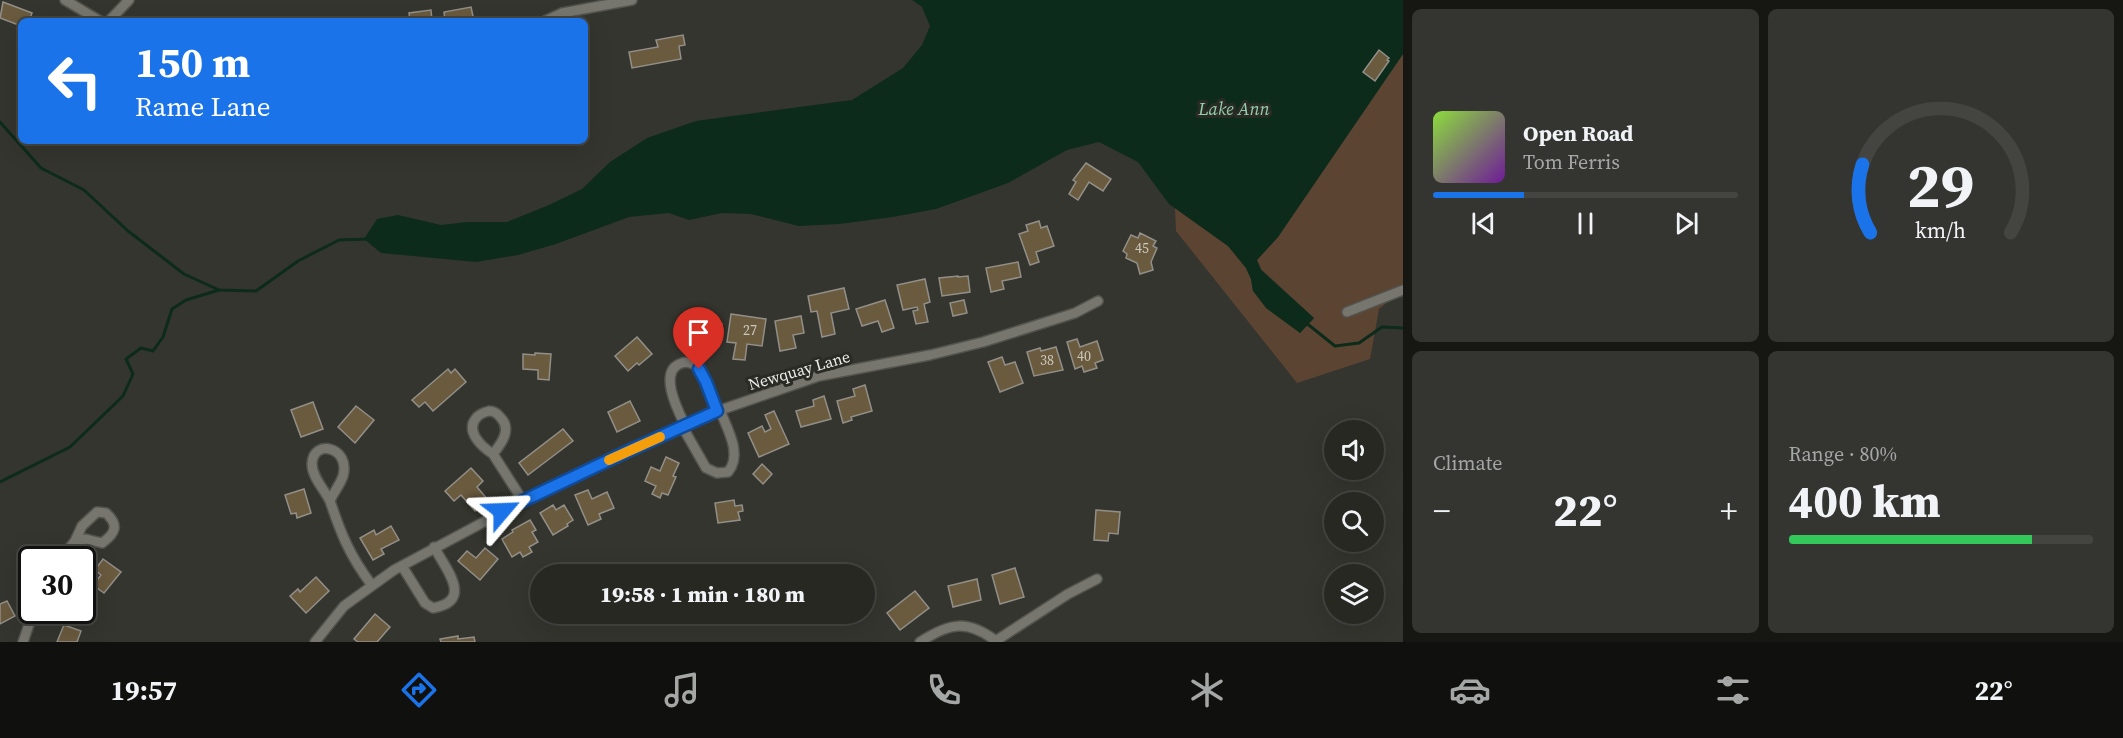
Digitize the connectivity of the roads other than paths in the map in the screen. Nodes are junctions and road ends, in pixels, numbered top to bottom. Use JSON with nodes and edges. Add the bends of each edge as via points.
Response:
{"nodes":[{"id":1,"x":65,"y":0,"type":"edge"},
{"id":2,"x":129,"y":0,"type":"edge"},
{"id":3,"x":632,"y":0,"type":"edge"},
{"id":4,"x":95,"y":18,"type":"edge"},
{"id":5,"x":112,"y":18,"type":"edge"},
{"id":6,"x":551,"y":18,"type":"edge"},
{"id":7,"x":1403,"y":290,"type":"edge"},
{"id":8,"x":1098,"y":302,"type":"dead end"},
{"id":9,"x":1347,"y":312,"type":"dead end"},
{"id":10,"x":718,"y":411,"type":"junction"},
{"id":11,"x":683,"y":426,"type":"junction"},
{"id":12,"x":493,"y":454,"type":"junction"},
{"id":13,"x":330,"y":501,"type":"junction"},
{"id":14,"x":523,"y":501,"type":"junction"},
{"id":15,"x":75,"y":541,"type":"dead end"},
{"id":16,"x":71,"y":546,"type":"edge"},
{"id":17,"x":434,"y":547,"type":"junction"},
{"id":18,"x":402,"y":566,"type":"junction"},
{"id":19,"x":1097,"y":579,"type":"dead end"},
{"id":20,"x":371,"y":585,"type":"junction"},
{"id":21,"x":29,"y":624,"type":"edge"},
{"id":22,"x":995,"y":641,"type":"edge"},
{"id":23,"x":23,"y":642,"type":"edge"},
{"id":24,"x":315,"y":642,"type":"edge"},
{"id":25,"x":920,"y":642,"type":"edge"}],
"edges":[{"from":1,"to":4,"type":"street"},
{"from":2,"to":5,"type":"street"},
{"from":3,"to":6,"type":"street"},
{"from":7,"to":9,"type":"street"},
{"from":8,"to":10,"type":"street","name":"Newquay Lane","via":[[983,342],[819,376]]},
{"from":10,"to":11,"type":"street","name":"Newquay Lane"},
{"from":10,"to":11,"type":"street","via":[[699,369],[690,363],[680,363],[672,370],[669,381]]},
{"from":10,"to":11,"type":"street","via":[[736,454],[728,472],[706,468]]},
{"from":11,"to":14,"type":"street","name":"Newquay Lane"},
{"from":12,"to":12,"type":"street","via":[[506,433],[505,422],[491,411],[475,419],[472,429],[482,447]]},
{"from":12,"to":14,"type":"street"},
{"from":13,"to":13,"type":"street","via":[[344,468],[336,450],[328,448],[314,455],[312,463]]},
{"from":13,"to":20,"type":"street","via":[[342,537]]},
{"from":14,"to":17,"type":"street","name":"Newquay Lane"},
{"from":15,"to":16,"type":"street"},
{"from":17,"to":18,"type":"street","name":"Newquay Lane"},
{"from":17,"to":18,"type":"street","via":[[454,582],[455,593],[444,606],[433,608],[425,603]]},
{"from":18,"to":20,"type":"street","name":"Newquay Lane"},
{"from":19,"to":22,"type":"street"},
{"from":20,"to":24,"type":"street","name":"Newquay Lane","via":[[344,606]]},
{"from":21,"to":23,"type":"street"},
{"from":22,"to":25,"type":"street","via":[[983,630],[962,624],[938,630]]}]}
